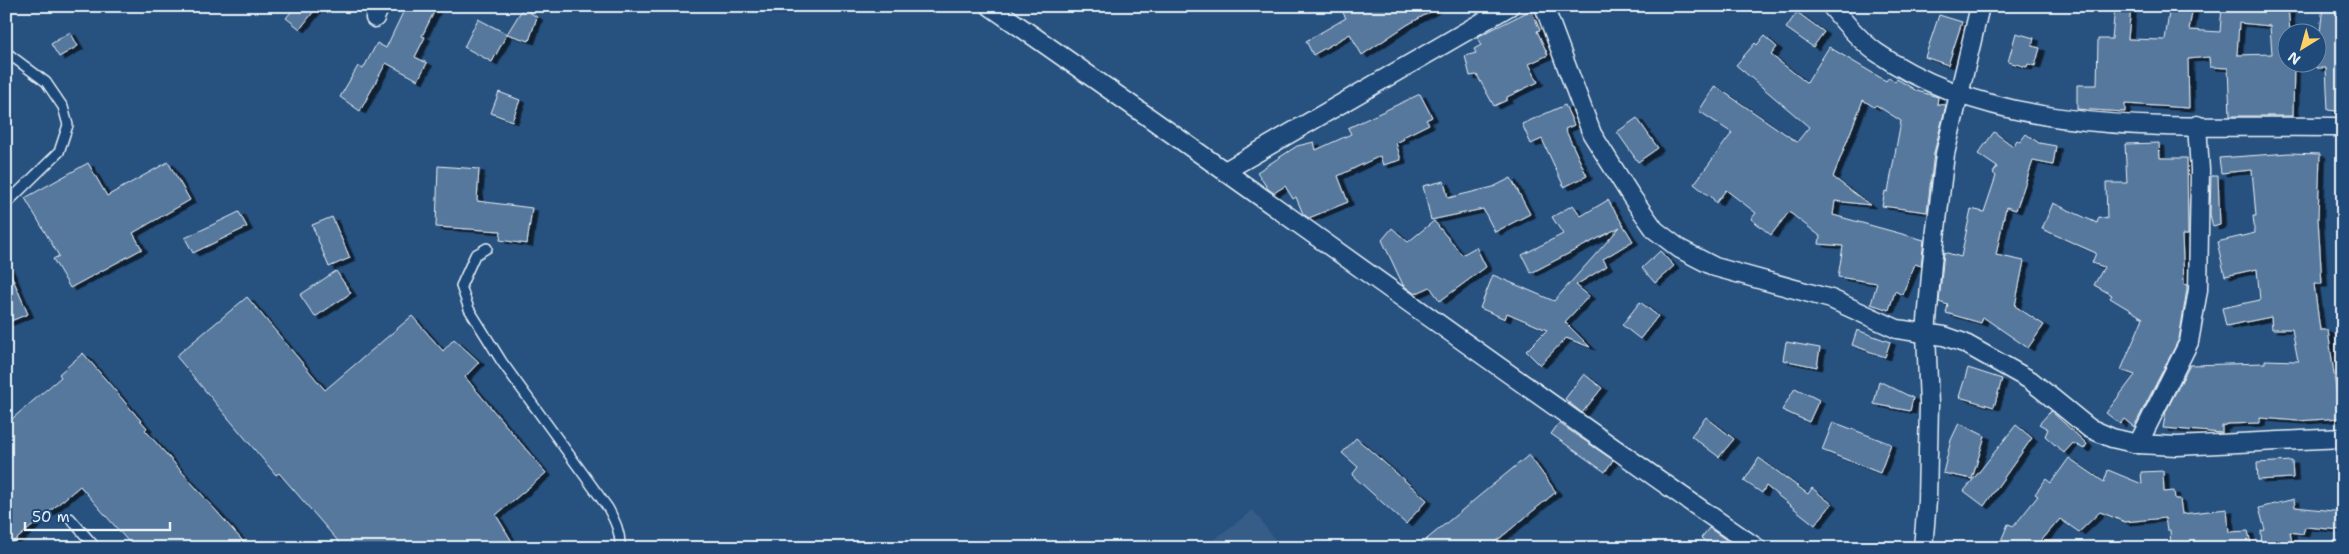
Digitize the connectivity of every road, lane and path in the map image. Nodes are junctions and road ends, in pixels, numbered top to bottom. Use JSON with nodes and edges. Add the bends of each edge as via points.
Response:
{"nodes":[{"id":1,"x":990,"y":6,"type":"edge"},
{"id":2,"x":1510,"y":6,"type":"edge"},
{"id":3,"x":1544,"y":6,"type":"edge"},
{"id":4,"x":1831,"y":6,"type":"edge"},
{"id":5,"x":1980,"y":6,"type":"edge"},
{"id":6,"x":6,"y":52,"type":"edge"},
{"id":7,"x":1960,"y":95,"type":"junction"},
{"id":8,"x":2196,"y":125,"type":"junction"},
{"id":9,"x":2343,"y":127,"type":"edge"},
{"id":10,"x":1225,"y":171,"type":"junction"},
{"id":11,"x":6,"y":204,"type":"edge"},
{"id":12,"x":487,"y":248,"type":"dead end"},
{"id":13,"x":1926,"y":333,"type":"junction"},
{"id":14,"x":2343,"y":438,"type":"edge"},
{"id":15,"x":2138,"y":444,"type":"junction"},
{"id":16,"x":70,"y":518,"type":"dead end"},
{"id":17,"x":96,"y":548,"type":"edge"},
{"id":18,"x":620,"y":548,"type":"edge"},
{"id":19,"x":1757,"y":548,"type":"edge"},
{"id":20,"x":1923,"y":548,"type":"edge"}],
"edges":[{"from":1,"to":10,"type":"street"},
{"from":2,"to":10,"type":"street"},
{"from":3,"to":13,"type":"street","via":[[1592,134],[1655,230],[1680,249],[1716,266],[1831,299],[1897,329]]},
{"from":4,"to":7,"type":"street","via":[[1875,51]]},
{"from":5,"to":7,"type":"street"},
{"from":6,"to":11,"type":"lane","via":[[46,82],[63,107],[68,125],[58,152]]},
{"from":7,"to":8,"type":"street","via":[[2067,120]]},
{"from":7,"to":13,"type":"street","via":[[1945,154]]},
{"from":8,"to":9,"type":"street"},
{"from":8,"to":15,"type":"street","via":[[2200,170],[2198,290],[2189,342]]},
{"from":10,"to":19,"type":"street"},
{"from":12,"to":18,"type":"lane","via":[[475,255],[461,286],[469,309],[502,362],[608,508],[621,539]]},
{"from":13,"to":15,"type":"street","via":[[1951,338],[1989,356],[2030,380],[2089,428]]},
{"from":13,"to":20,"type":"street","via":[[1929,404]]},
{"from":14,"to":15,"type":"street","via":[[2177,446]]},
{"from":16,"to":17,"type":"lane"}]}
